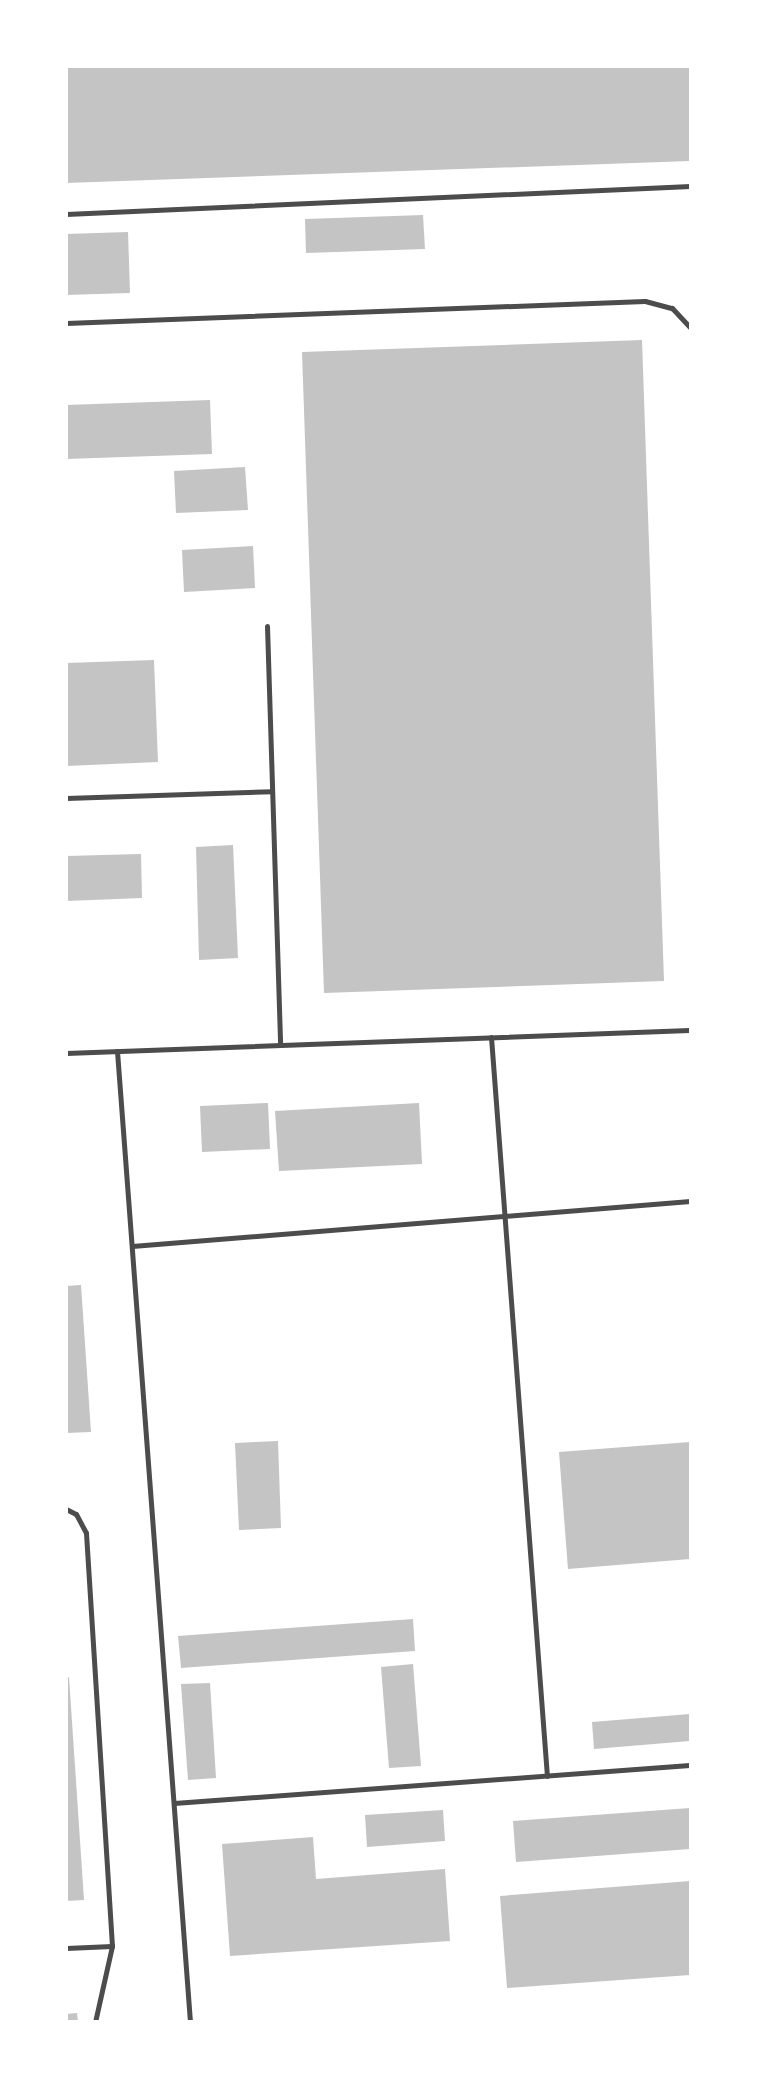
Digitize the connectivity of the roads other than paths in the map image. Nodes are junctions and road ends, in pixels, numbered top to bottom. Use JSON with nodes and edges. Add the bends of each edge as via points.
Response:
{"nodes":[{"id":1,"x":691,"y":186,"type":"edge"},
{"id":2,"x":66,"y":214,"type":"edge"},
{"id":3,"x":66,"y":323,"type":"edge"},
{"id":4,"x":691,"y":327,"type":"edge"},
{"id":5,"x":267,"y":626,"type":"dead end"},
{"id":6,"x":272,"y":791,"type":"junction"},
{"id":7,"x":66,"y":798,"type":"edge"},
{"id":8,"x":691,"y":1030,"type":"edge"},
{"id":9,"x":491,"y":1037,"type":"junction"},
{"id":10,"x":280,"y":1045,"type":"junction"},
{"id":11,"x":117,"y":1051,"type":"junction"},
{"id":12,"x":66,"y":1053,"type":"edge"},
{"id":13,"x":691,"y":1201,"type":"edge"},
{"id":14,"x":504,"y":1216,"type":"junction"},
{"id":15,"x":132,"y":1247,"type":"junction"},
{"id":16,"x":66,"y":1509,"type":"edge"},
{"id":17,"x":691,"y":1765,"type":"edge"},
{"id":18,"x":547,"y":1776,"type":"junction"},
{"id":19,"x":174,"y":1803,"type":"junction"},
{"id":20,"x":113,"y":1945,"type":"junction"},
{"id":21,"x":66,"y":1948,"type":"edge"},
{"id":22,"x":96,"y":2021,"type":"edge"},
{"id":23,"x":190,"y":2021,"type":"edge"}],
"edges":[{"from":1,"to":2,"type":"lane"},
{"from":3,"to":4,"type":"lane","via":[[645,301],[672,308]]},
{"from":5,"to":6,"type":"lane"},
{"from":6,"to":7,"type":"lane"},
{"from":6,"to":10,"type":"lane"},
{"from":8,"to":9,"type":"lane"},
{"from":9,"to":10,"type":"lane"},
{"from":9,"to":14,"type":"lane"},
{"from":10,"to":11,"type":"lane"},
{"from":11,"to":12,"type":"lane"},
{"from":11,"to":15,"type":"lane"},
{"from":13,"to":14,"type":"lane"},
{"from":14,"to":15,"type":"lane"},
{"from":14,"to":18,"type":"lane"},
{"from":15,"to":19,"type":"lane"},
{"from":16,"to":20,"type":"lane","via":[[76,1514],[86,1533]]},
{"from":17,"to":18,"type":"lane"},
{"from":18,"to":19,"type":"lane"},
{"from":19,"to":23,"type":"lane"},
{"from":20,"to":21,"type":"lane"},
{"from":20,"to":22,"type":"lane"}]}
